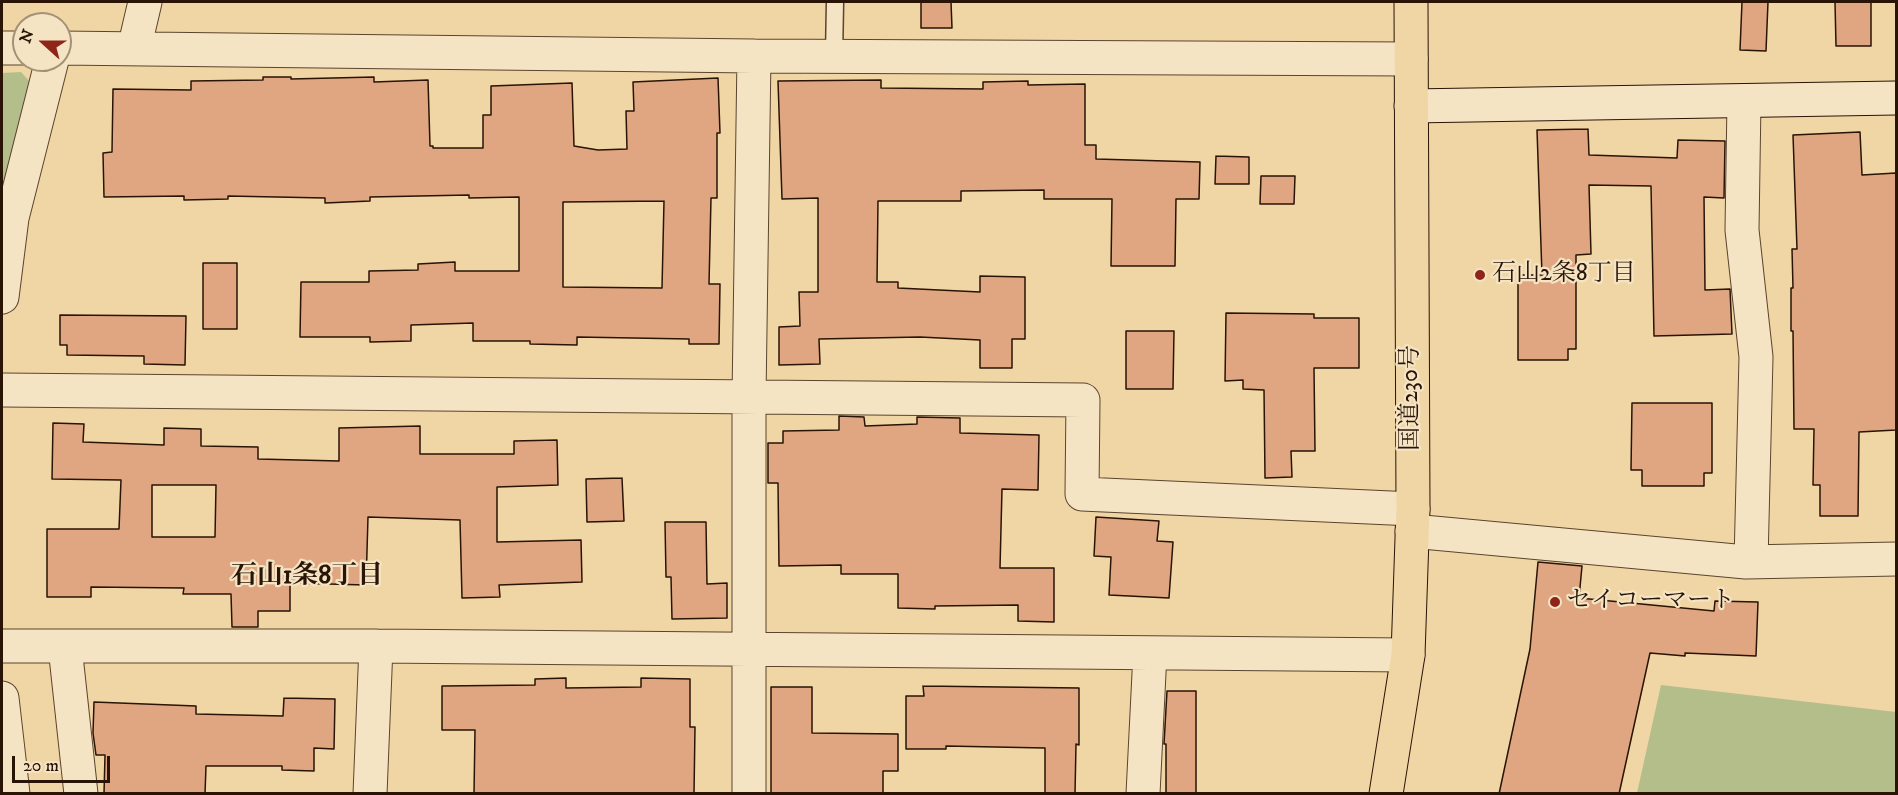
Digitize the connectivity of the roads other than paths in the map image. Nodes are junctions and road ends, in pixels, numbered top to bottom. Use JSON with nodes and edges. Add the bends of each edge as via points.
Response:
{"nodes":[{"id":1,"x":145,"y":2,"type":"edge"},
{"id":2,"x":835,"y":2,"type":"edge"},
{"id":3,"x":1411,"y":2,"type":"edge"},
{"id":4,"x":72,"y":48,"type":"edge"},
{"id":5,"x":134,"y":49,"type":"junction"},
{"id":6,"x":754,"y":56,"type":"junction"},
{"id":7,"x":834,"y":57,"type":"junction"},
{"id":8,"x":1411,"y":59,"type":"junction"},
{"id":9,"x":49,"y":72,"type":"edge"},
{"id":10,"x":1896,"y":98,"type":"edge"},
{"id":11,"x":1744,"y":101,"type":"junction"},
{"id":12,"x":1411,"y":106,"type":"junction"},
{"id":13,"x":2,"y":296,"type":"edge"},
{"id":14,"x":2,"y":390,"type":"edge"},
{"id":15,"x":749,"y":397,"type":"junction"},
{"id":16,"x":1412,"y":520,"type":"junction"},
{"id":17,"x":1896,"y":559,"type":"edge"},
{"id":18,"x":1751,"y":562,"type":"junction"},
{"id":19,"x":2,"y":646,"type":"edge"},
{"id":20,"x":376,"y":646,"type":"junction"},
{"id":21,"x":66,"y":647,"type":"junction"},
{"id":22,"x":749,"y":648,"type":"junction"},
{"id":23,"x":1150,"y":653,"type":"junction"},
{"id":24,"x":1408,"y":654,"type":"junction"},
{"id":25,"x":2,"y":698,"type":"edge"},
{"id":26,"x":13,"y":794,"type":"edge"},
{"id":27,"x":81,"y":794,"type":"edge"},
{"id":28,"x":370,"y":794,"type":"edge"},
{"id":29,"x":749,"y":794,"type":"edge"},
{"id":30,"x":1143,"y":794,"type":"edge"},
{"id":31,"x":1386,"y":794,"type":"edge"}],
"edges":[{"from":1,"to":5,"type":"street"},
{"from":2,"to":7,"type":"lane"},
{"from":3,"to":8,"type":"highway","name":"国道230号"},
{"from":4,"to":5,"type":"street"},
{"from":5,"to":6,"type":"street"},
{"from":6,"to":7,"type":"street"},
{"from":6,"to":15,"type":"street"},
{"from":7,"to":8,"type":"street"},
{"from":8,"to":12,"type":"highway","name":"国道230号"},
{"from":9,"to":13,"type":"street","via":[[12,218]]},
{"from":10,"to":11,"type":"street"},
{"from":11,"to":12,"type":"street"},
{"from":11,"to":18,"type":"street","via":[[1742,230],[1756,357]]},
{"from":12,"to":16,"type":"highway","name":"国道230号"},
{"from":14,"to":15,"type":"street"},
{"from":15,"to":16,"type":"street","via":[[1083,400],[1082,494]]},
{"from":15,"to":22,"type":"street"},
{"from":16,"to":18,"type":"street"},
{"from":16,"to":24,"type":"highway","name":"国道230号"},
{"from":17,"to":18,"type":"street"},
{"from":19,"to":21,"type":"street"},
{"from":20,"to":21,"type":"street"},
{"from":20,"to":22,"type":"street"},
{"from":20,"to":28,"type":"street"},
{"from":21,"to":27,"type":"street"},
{"from":22,"to":23,"type":"street"},
{"from":22,"to":29,"type":"street"},
{"from":23,"to":24,"type":"street"},
{"from":23,"to":30,"type":"street"},
{"from":24,"to":31,"type":"highway","name":"国道230号"},
{"from":25,"to":26,"type":"street"}]}
